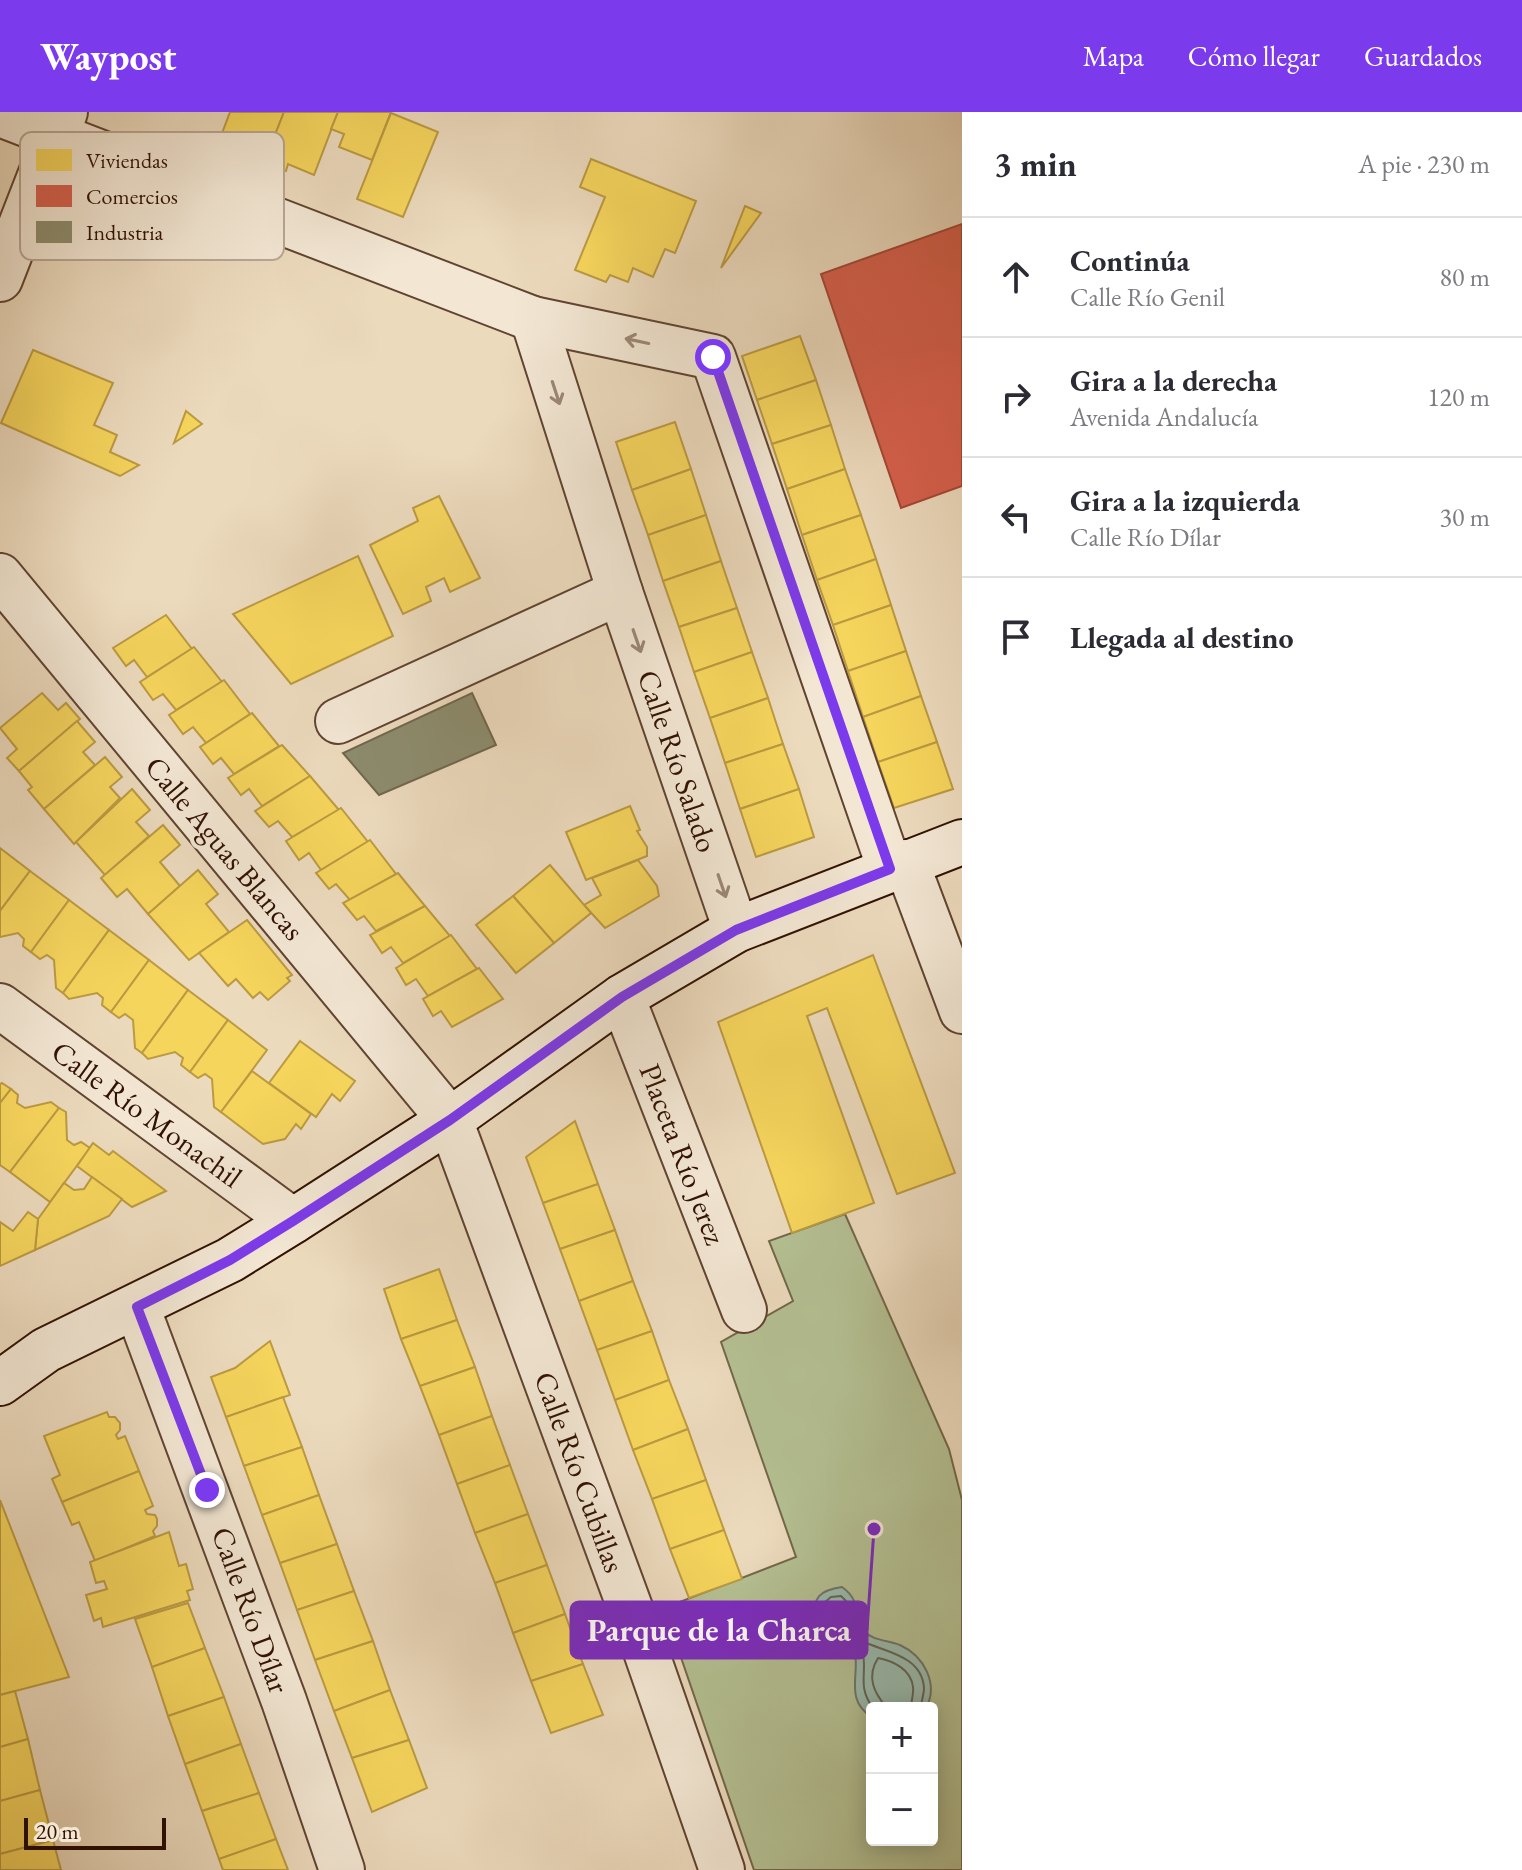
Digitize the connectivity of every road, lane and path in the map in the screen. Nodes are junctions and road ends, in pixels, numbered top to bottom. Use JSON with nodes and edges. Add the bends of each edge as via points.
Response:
{"nodes":[{"id":1,"x":0,"y":114,"type":"edge"},
{"id":2,"x":60,"y":124,"type":"edge"},
{"id":3,"x":79,"y":132,"type":"edge"},
{"id":4,"x":284,"y":216,"type":"edge"},
{"id":5,"x":20,"y":227,"type":"edge"},
{"id":6,"x":0,"y":279,"type":"edge"},
{"id":7,"x":533,"y":319,"type":"junction"},
{"id":8,"x":0,"y":576,"type":"edge"},
{"id":9,"x":620,"y":592,"type":"junction"},
{"id":10,"x":338,"y":721,"type":"dead end"},
{"id":11,"x":962,"y":842,"type":"edge"},
{"id":12,"x":898,"y":866,"type":"junction"},
{"id":13,"x":736,"y":930,"type":"junction"},
{"id":14,"x":622,"y":997,"type":"junction"},
{"id":15,"x":0,"y":1006,"type":"edge"},
{"id":16,"x":962,"y":1011,"type":"edge"},
{"id":17,"x":450,"y":1120,"type":"junction"},
{"id":18,"x":293,"y":1221,"type":"junction"},
{"id":19,"x":137,"y":1307,"type":"junction"},
{"id":20,"x":744,"y":1310,"type":"dead end"},
{"id":21,"x":46,"y":1350,"type":"junction"},
{"id":22,"x":0,"y":1354,"type":"edge"},
{"id":23,"x":0,"y":1383,"type":"edge"},
{"id":24,"x":342,"y":1870,"type":"edge"},
{"id":25,"x":722,"y":1870,"type":"edge"}],
"edges":[{"from":1,"to":2,"type":"street"},
{"from":2,"to":3,"type":"street"},
{"from":4,"to":7,"type":"street"},
{"from":5,"to":6,"type":"street"},
{"from":7,"to":9,"type":"street","name":"Calle Río Salado","one_way":true},
{"from":12,"to":7,"type":"street","one_way":true,"via":[[713,357]]},
{"from":8,"to":17,"type":"street","name":"Calle Aguas Blancas"},
{"from":9,"to":10,"type":"street"},
{"from":9,"to":13,"type":"street","name":"Calle Río Salado","one_way":true},
{"from":11,"to":12,"type":"street"},
{"from":12,"to":13,"type":"street"},
{"from":12,"to":16,"type":"street"},
{"from":13,"to":14,"type":"street"},
{"from":14,"to":17,"type":"street"},
{"from":14,"to":20,"type":"street","name":"Placeta Río Jerez"},
{"from":15,"to":18,"type":"street","name":"Calle Río Monachil"},
{"from":17,"to":18,"type":"street"},
{"from":17,"to":25,"type":"street","name":"Calle Río Cubillas"},
{"from":18,"to":19,"type":"street"},
{"from":19,"to":21,"type":"street"},
{"from":19,"to":24,"type":"street","name":"Calle Río Dílar"},
{"from":21,"to":22,"type":"street"},
{"from":21,"to":23,"type":"street"}]}
